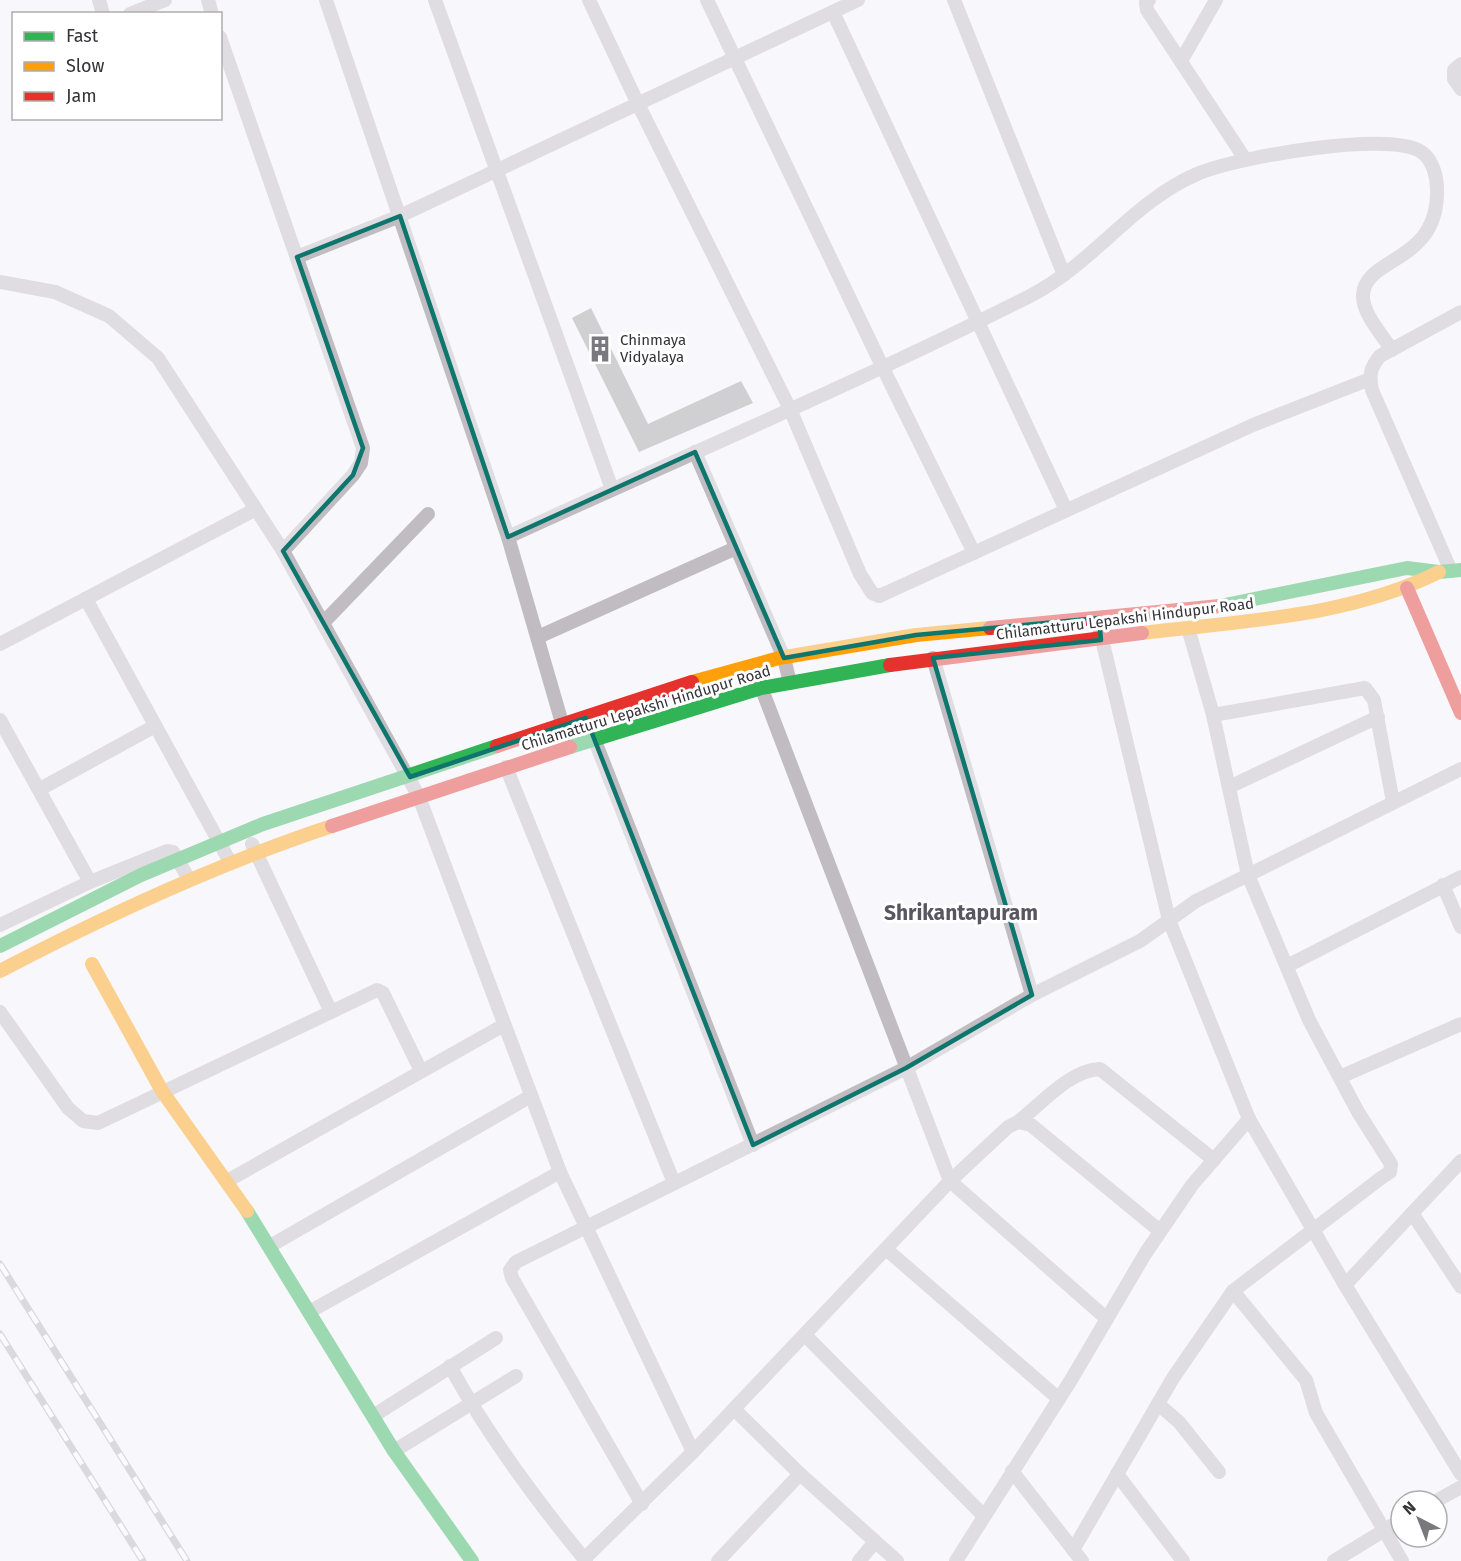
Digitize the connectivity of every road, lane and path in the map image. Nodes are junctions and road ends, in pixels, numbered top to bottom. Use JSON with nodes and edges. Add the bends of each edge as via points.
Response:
{"nodes":[{"id":1,"x":165,"y":0,"type":"edge"},
{"id":2,"x":326,"y":0,"type":"edge"},
{"id":3,"x":435,"y":0,"type":"edge"},
{"id":4,"x":589,"y":0,"type":"edge"},
{"id":5,"x":707,"y":0,"type":"edge"},
{"id":6,"x":858,"y":0,"type":"edge"},
{"id":7,"x":968,"y":0,"type":"edge"},
{"id":8,"x":1149,"y":0,"type":"edge"},
{"id":9,"x":1216,"y":0,"type":"edge"},
{"id":10,"x":957,"y":6,"type":"edge"},
{"id":11,"x":134,"y":12,"type":"edge"},
{"id":12,"x":833,"y":12,"type":"junction"},
{"id":13,"x":222,"y":43,"type":"edge"},
{"id":14,"x":736,"y":57,"type":"junction"},
{"id":15,"x":1181,"y":61,"type":"junction"},
{"id":16,"x":1461,"y":64,"type":"edge"},
{"id":17,"x":1461,"y":88,"type":"edge"},
{"id":18,"x":638,"y":104,"type":"junction"},
{"id":19,"x":1245,"y":159,"type":"junction"},
{"id":20,"x":496,"y":171,"type":"junction"},
{"id":21,"x":400,"y":216,"type":"junction"},
{"id":22,"x":297,"y":257,"type":"junction"},
{"id":23,"x":1064,"y":275,"type":"junction"},
{"id":24,"x":0,"y":282,"type":"edge"},
{"id":25,"x":1461,"y":312,"type":"edge"},
{"id":26,"x":977,"y":320,"type":"junction"},
{"id":27,"x":1392,"y":350,"type":"junction"},
{"id":28,"x":882,"y":366,"type":"junction"},
{"id":29,"x":1370,"y":379,"type":"junction"},
{"id":30,"x":790,"y":409,"type":"junction"},
{"id":31,"x":695,"y":452,"type":"junction"},
{"id":32,"x":612,"y":489,"type":"junction"},
{"id":33,"x":256,"y":509,"type":"junction"},
{"id":34,"x":1066,"y":510,"type":"junction"},
{"id":35,"x":428,"y":514,"type":"dead end"},
{"id":36,"x":508,"y":537,"type":"junction"},
{"id":37,"x":736,"y":548,"type":"junction"},
{"id":38,"x":283,"y":551,"type":"junction"},
{"id":39,"x":975,"y":553,"type":"junction"},
{"id":40,"x":1451,"y":571,"type":"edge"},
{"id":41,"x":1407,"y":588,"type":"junction"},
{"id":42,"x":86,"y":599,"type":"junction"},
{"id":43,"x":1099,"y":618,"type":"junction"},
{"id":44,"x":323,"y":623,"type":"junction"},
{"id":45,"x":1188,"y":628,"type":"junction"},
{"id":46,"x":538,"y":637,"type":"junction"},
{"id":47,"x":1101,"y":640,"type":"junction"},
{"id":48,"x":0,"y":644,"type":"edge"},
{"id":49,"x":783,"y":658,"type":"junction"},
{"id":50,"x":933,"y":658,"type":"junction"},
{"id":51,"x":753,"y":666,"type":"junction"},
{"id":52,"x":790,"y":683,"type":"junction"},
{"id":53,"x":761,"y":688,"type":"junction"},
{"id":54,"x":1461,"y":713,"type":"edge"},
{"id":55,"x":1213,"y":715,"type":"junction"},
{"id":56,"x":1378,"y":717,"type":"junction"},
{"id":57,"x":586,"y":718,"type":"junction"},
{"id":58,"x":0,"y":720,"type":"edge"},
{"id":59,"x":564,"y":725,"type":"junction"},
{"id":60,"x":155,"y":726,"type":"junction"},
{"id":61,"x":592,"y":739,"type":"junction"},
{"id":62,"x":569,"y":747,"type":"junction"},
{"id":63,"x":506,"y":767,"type":"junction"},
{"id":64,"x":1461,"y":769,"type":"edge"},
{"id":65,"x":410,"y":777,"type":"junction"},
{"id":66,"x":1229,"y":787,"type":"junction"},
{"id":67,"x":40,"y":789,"type":"junction"},
{"id":68,"x":419,"y":796,"type":"junction"},
{"id":69,"x":1393,"y":802,"type":"junction"},
{"id":70,"x":247,"y":831,"type":"junction"},
{"id":71,"x":220,"y":842,"type":"junction"},
{"id":72,"x":255,"y":851,"type":"junction"},
{"id":73,"x":178,"y":859,"type":"junction"},
{"id":74,"x":230,"y":862,"type":"junction"},
{"id":75,"x":1248,"y":875,"type":"junction"},
{"id":76,"x":1461,"y":877,"type":"edge"},
{"id":77,"x":189,"y":879,"type":"junction"},
{"id":78,"x":90,"y":882,"type":"junction"},
{"id":79,"x":1443,"y":885,"type":"junction"},
{"id":80,"x":1169,"y":920,"type":"junction"},
{"id":81,"x":0,"y":926,"type":"edge"},
{"id":82,"x":1461,"y":927,"type":"edge"},
{"id":83,"x":0,"y":946,"type":"edge"},
{"id":84,"x":92,"y":964,"type":"dead end"},
{"id":85,"x":1287,"y":966,"type":"junction"},
{"id":86,"x":0,"y":972,"type":"edge"},
{"id":87,"x":1032,"y":995,"type":"junction"},
{"id":88,"x":0,"y":1012,"type":"edge"},
{"id":89,"x":331,"y":1012,"type":"junction"},
{"id":90,"x":1461,"y":1024,"type":"edge"},
{"id":91,"x":504,"y":1025,"type":"junction"},
{"id":92,"x":906,"y":1068,"type":"junction"},
{"id":93,"x":421,"y":1071,"type":"junction"},
{"id":94,"x":1340,"y":1077,"type":"junction"},
{"id":95,"x":162,"y":1091,"type":"junction"},
{"id":96,"x":531,"y":1096,"type":"junction"},
{"id":97,"x":1249,"y":1119,"type":"junction"},
{"id":98,"x":1018,"y":1122,"type":"junction"},
{"id":99,"x":753,"y":1145,"type":"junction"},
{"id":100,"x":1214,"y":1160,"type":"junction"},
{"id":101,"x":1461,"y":1161,"type":"edge"},
{"id":102,"x":560,"y":1172,"type":"junction"},
{"id":103,"x":227,"y":1180,"type":"junction"},
{"id":104,"x":950,"y":1181,"type":"junction"},
{"id":105,"x":674,"y":1183,"type":"junction"},
{"id":106,"x":1412,"y":1213,"type":"junction"},
{"id":107,"x":585,"y":1226,"type":"junction"},
{"id":108,"x":1314,"y":1228,"type":"junction"},
{"id":109,"x":1160,"y":1231,"type":"junction"},
{"id":110,"x":270,"y":1246,"type":"junction"},
{"id":111,"x":886,"y":1249,"type":"junction"},
{"id":112,"x":1345,"y":1285,"type":"junction"},
{"id":113,"x":1461,"y":1286,"type":"edge"},
{"id":114,"x":1233,"y":1291,"type":"junction"},
{"id":115,"x":309,"y":1312,"type":"junction"},
{"id":116,"x":1107,"y":1319,"type":"junction"},
{"id":117,"x":805,"y":1335,"type":"junction"},
{"id":118,"x":496,"y":1338,"type":"dead end"},
{"id":119,"x":450,"y":1366,"type":"junction"},
{"id":120,"x":516,"y":1376,"type":"dead end"},
{"id":121,"x":1059,"y":1399,"type":"junction"},
{"id":122,"x":470,"y":1403,"type":"junction"},
{"id":123,"x":1158,"y":1404,"type":"junction"},
{"id":124,"x":734,"y":1409,"type":"junction"},
{"id":125,"x":373,"y":1416,"type":"junction"},
{"id":126,"x":394,"y":1451,"type":"junction"},
{"id":127,"x":693,"y":1452,"type":"junction"},
{"id":128,"x":1012,"y":1471,"type":"junction"},
{"id":129,"x":1219,"y":1472,"type":"dead end"},
{"id":130,"x":800,"y":1474,"type":"junction"},
{"id":131,"x":1117,"y":1474,"type":"junction"},
{"id":132,"x":1461,"y":1474,"type":"edge"},
{"id":133,"x":642,"y":1504,"type":"junction"},
{"id":134,"x":984,"y":1516,"type":"junction"},
{"id":135,"x":1389,"y":1527,"type":"edge"},
{"id":136,"x":1384,"y":1530,"type":"junction"},
{"id":137,"x":874,"y":1543,"type":"junction"},
{"id":138,"x":1077,"y":1556,"type":"edge"},
{"id":139,"x":585,"y":1560,"type":"edge"},
{"id":140,"x":472,"y":1561,"type":"edge"},
{"id":141,"x":718,"y":1561,"type":"edge"},
{"id":142,"x":859,"y":1561,"type":"edge"},
{"id":143,"x":897,"y":1561,"type":"edge"},
{"id":144,"x":956,"y":1561,"type":"edge"},
{"id":145,"x":1183,"y":1561,"type":"edge"},
{"id":146,"x":1334,"y":1561,"type":"edge"},
{"id":147,"x":1402,"y":1561,"type":"edge"}],
"edges":[{"from":1,"to":11,"type":"street"},
{"from":2,"to":21,"type":"street"},
{"from":3,"to":20,"type":"street"},
{"from":4,"to":18,"type":"street"},
{"from":5,"to":14,"type":"street"},
{"from":6,"to":12,"type":"street"},
{"from":7,"to":10,"type":"street"},
{"from":8,"to":15,"type":"street","via":[[1147,10]]},
{"from":9,"to":15,"type":"street"},
{"from":10,"to":23,"type":"street"},
{"from":12,"to":14,"type":"street"},
{"from":12,"to":26,"type":"street"},
{"from":13,"to":22,"type":"street"},
{"from":14,"to":18,"type":"street"},
{"from":14,"to":28,"type":"street"},
{"from":15,"to":19,"type":"street"},
{"from":16,"to":17,"type":"street","via":[[1454,70],[1454,79]]},
{"from":18,"to":20,"type":"street"},
{"from":18,"to":30,"type":"street"},
{"from":19,"to":23,"type":"street","via":[[1198,173],[1160,194]]},
{"from":19,"to":27,"type":"street","via":[[1321,148],[1392,144],[1412,145],[1427,156],[1437,178],[1438,204],[1432,226],[1420,243],[1375,273],[1364,287],[1362,298]]},
{"from":20,"to":21,"type":"street"},
{"from":20,"to":32,"type":"street"},
{"from":21,"to":22,"type":"street"},
{"from":21,"to":36,"type":"street"},
{"from":22,"to":38,"type":"street","via":[[363,448],[361,463],[353,475]]},
{"from":23,"to":26,"type":"street"},
{"from":24,"to":33,"type":"street","via":[[55,292],[109,316],[158,358]]},
{"from":25,"to":27,"type":"street"},
{"from":26,"to":28,"type":"street"},
{"from":26,"to":34,"type":"street"},
{"from":27,"to":29,"type":"street","via":[[1371,367]]},
{"from":28,"to":30,"type":"street"},
{"from":28,"to":39,"type":"street"},
{"from":29,"to":34,"type":"street","via":[[1253,425]]},
{"from":29,"to":40,"type":"street"},
{"from":30,"to":31,"type":"street"},
{"from":30,"to":39,"type":"street","via":[[860,574],[872,593],[886,594]]},
{"from":31,"to":32,"type":"street"},
{"from":31,"to":37,"type":"street"},
{"from":32,"to":36,"type":"street"},
{"from":33,"to":38,"type":"street"},
{"from":33,"to":42,"type":"street"},
{"from":34,"to":39,"type":"street"},
{"from":35,"to":44,"type":"street"},
{"from":36,"to":46,"type":"street"},
{"from":37,"to":46,"type":"street"},
{"from":37,"to":49,"type":"street"},
{"from":38,"to":44,"type":"street"},
{"from":40,"to":41,"type":"street","name":"Chilamatturu Lepakshi Hindupur Road"},
{"from":40,"to":43,"type":"street","name":"Chilamatturu Lepakshi Hindupur Road","via":[[1407,568],[1203,609]]},
{"from":41,"to":45,"type":"street","name":"Chilamatturu Lepakshi Hindupur Road","via":[[1295,615]]},
{"from":41,"to":54,"type":"street"},
{"from":42,"to":48,"type":"street"},
{"from":42,"to":60,"type":"street"},
{"from":43,"to":47,"type":"street"},
{"from":43,"to":49,"type":"street","name":"Chilamatturu Lepakshi Hindupur Road","via":[[916,635]]},
{"from":44,"to":65,"type":"street"},
{"from":45,"to":47,"type":"street","name":"Chilamatturu Lepakshi Hindupur Road"},
{"from":45,"to":55,"type":"street"},
{"from":46,"to":59,"type":"street"},
{"from":47,"to":50,"type":"street","name":"Chilamatturu Lepakshi Hindupur Road"},
{"from":47,"to":80,"type":"street"},
{"from":49,"to":51,"type":"street","name":"Chilamatturu Lepakshi Hindupur Road"},
{"from":49,"to":52,"type":"street"},
{"from":50,"to":52,"type":"street","name":"Chilamatturu Lepakshi Hindupur Road"},
{"from":50,"to":87,"type":"street"},
{"from":51,"to":53,"type":"street"},
{"from":51,"to":57,"type":"street","name":"Chilamatturu Lepakshi Hindupur Road","via":[[687,683]]},
{"from":52,"to":53,"type":"street","name":"Chilamatturu Lepakshi Hindupur Road"},
{"from":53,"to":61,"type":"street","name":"Chilamatturu Lepakshi Hindupur Road"},
{"from":53,"to":92,"type":"street"},
{"from":55,"to":56,"type":"street","via":[[1365,688],[1374,700]]},
{"from":55,"to":66,"type":"street"},
{"from":56,"to":66,"type":"street"},
{"from":56,"to":69,"type":"street"},
{"from":57,"to":59,"type":"street","name":"Chilamatturu Lepakshi Hindupur Road"},
{"from":57,"to":61,"type":"street"},
{"from":58,"to":67,"type":"street"},
{"from":59,"to":62,"type":"street"},
{"from":59,"to":65,"type":"street","name":"Chilamatturu Lepakshi Hindupur Road"},
{"from":60,"to":67,"type":"street"},
{"from":60,"to":71,"type":"street"},
{"from":61,"to":62,"type":"street","name":"Chilamatturu Lepakshi Hindupur Road"},
{"from":61,"to":99,"type":"street"},
{"from":62,"to":63,"type":"street","name":"Chilamatturu Lepakshi Hindupur Road"},
{"from":63,"to":68,"type":"street","name":"Chilamatturu Lepakshi Hindupur Road"},
{"from":63,"to":105,"type":"street"},
{"from":64,"to":69,"type":"street"},
{"from":65,"to":68,"type":"street"},
{"from":65,"to":70,"type":"street","name":"Chilamatturu Lepakshi Hindupur Road"},
{"from":66,"to":75,"type":"street"},
{"from":67,"to":78,"type":"street"},
{"from":68,"to":72,"type":"street","name":"Chilamatturu Lepakshi Hindupur Road"},
{"from":68,"to":91,"type":"street"},
{"from":69,"to":75,"type":"street"},
{"from":70,"to":71,"type":"street","name":"Chilamatturu Lepakshi Hindupur Road"},
{"from":70,"to":72,"type":"street"},
{"from":71,"to":73,"type":"street","name":"Chilamatturu Lepakshi Hindupur Road"},
{"from":71,"to":74,"type":"street"},
{"from":72,"to":74,"type":"street","name":"Chilamatturu Lepakshi Hindupur Road"},
{"from":72,"to":89,"type":"street"},
{"from":73,"to":77,"type":"street"},
{"from":73,"to":78,"type":"street","via":[[167,851]]},
{"from":73,"to":83,"type":"street","name":"Chilamatturu Lepakshi Hindupur Road"},
{"from":74,"to":77,"type":"street","name":"Chilamatturu Lepakshi Hindupur Road"},
{"from":75,"to":80,"type":"street","via":[[1196,901]]},
{"from":75,"to":85,"type":"street"},
{"from":76,"to":79,"type":"street"},
{"from":77,"to":86,"type":"street","name":"Chilamatturu Lepakshi Hindupur Road","via":[[72,933]]},
{"from":78,"to":81,"type":"street"},
{"from":79,"to":82,"type":"street"},
{"from":79,"to":85,"type":"street"},
{"from":80,"to":87,"type":"street","via":[[1140,941]]},
{"from":80,"to":97,"type":"street"},
{"from":84,"to":95,"type":"street"},
{"from":85,"to":94,"type":"street","via":[[1309,1020]]},
{"from":87,"to":92,"type":"street"},
{"from":88,"to":95,"type":"street","via":[[68,1108],[83,1121],[98,1123]]},
{"from":89,"to":93,"type":"street","via":[[369,992],[383,993]]},
{"from":89,"to":95,"type":"street"},
{"from":90,"to":94,"type":"street"},
{"from":91,"to":93,"type":"street"},
{"from":91,"to":96,"type":"street"},
{"from":92,"to":99,"type":"street"},
{"from":92,"to":104,"type":"street"},
{"from":93,"to":103,"type":"street"},
{"from":94,"to":108,"type":"street","via":[[1391,1164],[1390,1172]]},
{"from":95,"to":103,"type":"street"},
{"from":96,"to":102,"type":"street"},
{"from":96,"to":110,"type":"street"},
{"from":97,"to":100,"type":"street"},
{"from":97,"to":108,"type":"street"},
{"from":98,"to":100,"type":"street","via":[[1069,1082],[1085,1072],[1100,1069]]},
{"from":98,"to":104,"type":"street"},
{"from":98,"to":109,"type":"street","via":[[1031,1125]]},
{"from":99,"to":105,"type":"street"},
{"from":100,"to":109,"type":"street"},
{"from":101,"to":106,"type":"street"},
{"from":102,"to":107,"type":"street"},
{"from":102,"to":115,"type":"street"},
{"from":103,"to":110,"type":"street"},
{"from":104,"to":111,"type":"street"},
{"from":104,"to":116,"type":"street"},
{"from":105,"to":107,"type":"street"},
{"from":106,"to":112,"type":"street"},
{"from":106,"to":113,"type":"street"},
{"from":107,"to":127,"type":"street"},
{"from":107,"to":133,"type":"street","via":[[516,1262],[510,1270],[520,1294]]},
{"from":108,"to":112,"type":"street"},
{"from":108,"to":114,"type":"street"},
{"from":109,"to":116,"type":"street"},
{"from":110,"to":115,"type":"street"},
{"from":111,"to":117,"type":"street"},
{"from":111,"to":121,"type":"street"},
{"from":112,"to":132,"type":"street"},
{"from":114,"to":123,"type":"street"},
{"from":114,"to":136,"type":"street","via":[[1306,1380],[1316,1413]]},
{"from":115,"to":125,"type":"street"},
{"from":116,"to":121,"type":"street"},
{"from":117,"to":124,"type":"street"},
{"from":117,"to":134,"type":"street"},
{"from":118,"to":119,"type":"street"},
{"from":119,"to":122,"type":"street"},
{"from":119,"to":125,"type":"street"},
{"from":120,"to":122,"type":"street"},
{"from":121,"to":128,"type":"street"},
{"from":122,"to":126,"type":"street"},
{"from":122,"to":139,"type":"street","via":[[529,1489]]},
{"from":123,"to":129,"type":"street","via":[[1179,1422]]},
{"from":123,"to":131,"type":"street"},
{"from":124,"to":127,"type":"street"},
{"from":124,"to":130,"type":"street"},
{"from":125,"to":126,"type":"street"},
{"from":126,"to":140,"type":"street"},
{"from":127,"to":133,"type":"street"},
{"from":128,"to":134,"type":"street"},
{"from":128,"to":138,"type":"street"},
{"from":130,"to":137,"type":"street"},
{"from":130,"to":141,"type":"street"},
{"from":131,"to":138,"type":"street"},
{"from":131,"to":145,"type":"street"},
{"from":133,"to":139,"type":"street"},
{"from":134,"to":144,"type":"street"},
{"from":135,"to":136,"type":"street"},
{"from":136,"to":146,"type":"street"},
{"from":136,"to":147,"type":"street"},
{"from":137,"to":142,"type":"street"},
{"from":137,"to":143,"type":"street"}]}
